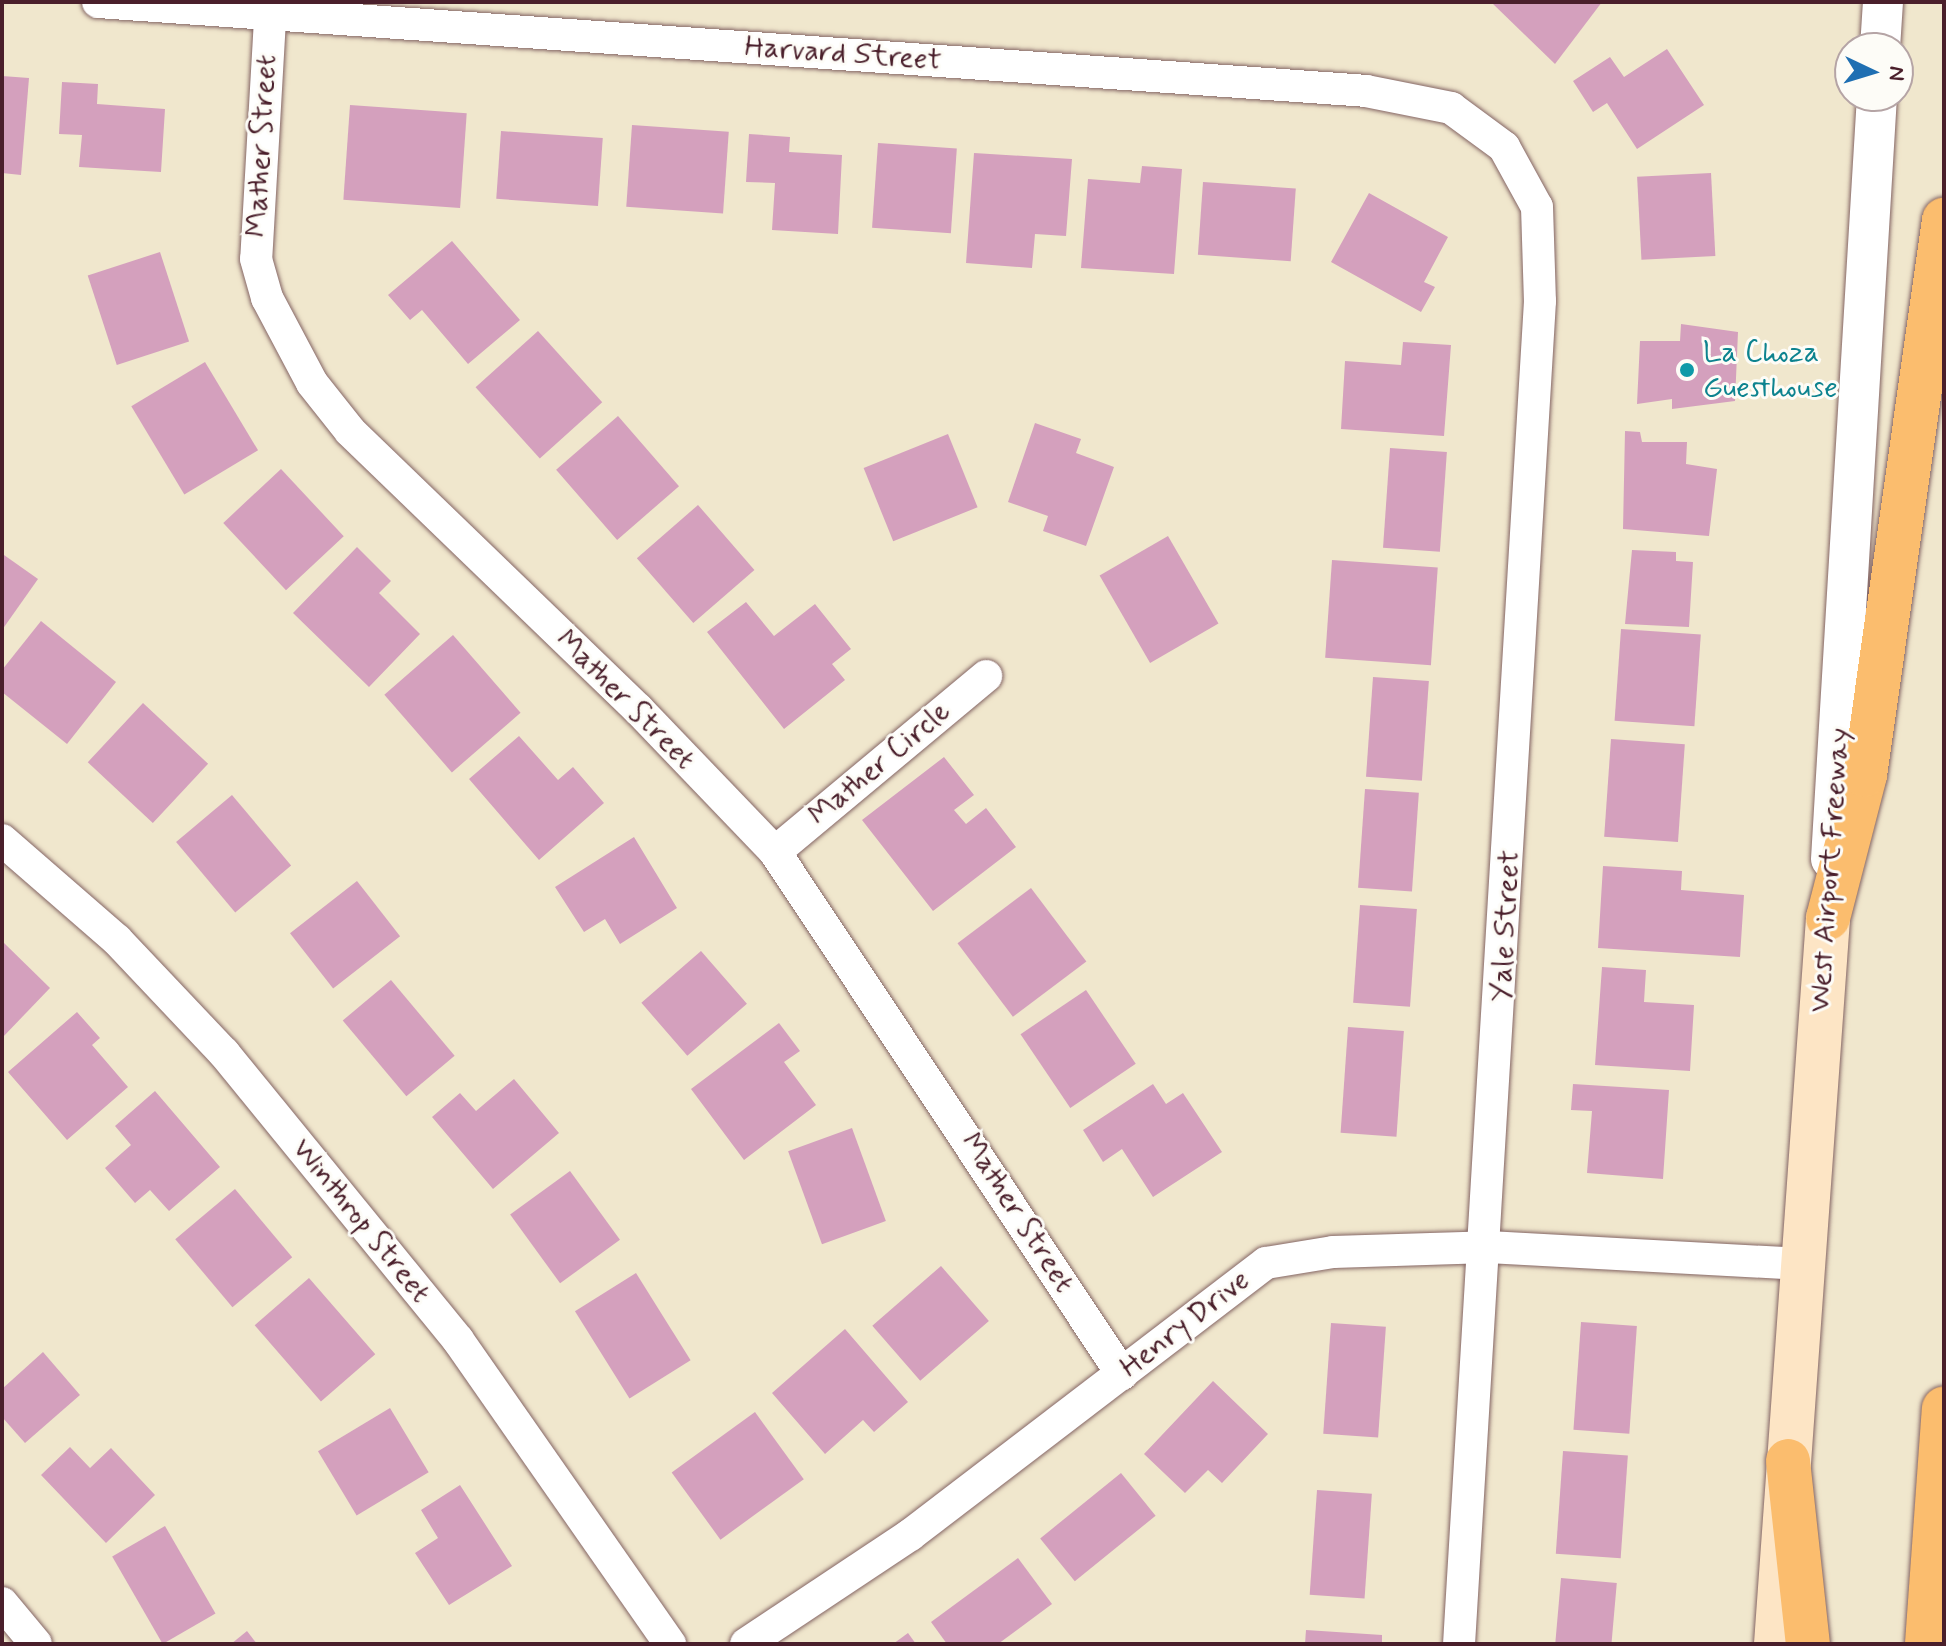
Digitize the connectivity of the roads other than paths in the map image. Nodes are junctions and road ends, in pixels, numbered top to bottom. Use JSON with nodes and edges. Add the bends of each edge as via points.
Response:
{"nodes":[{"id":1,"x":98,"y":2,"type":"edge"},
{"id":2,"x":1883,"y":2,"type":"edge"},
{"id":3,"x":270,"y":8,"type":"edge"},
{"id":4,"x":1881,"y":32,"type":"edge"},
{"id":5,"x":1876,"y":112,"type":"edge"},
{"id":6,"x":1537,"y":207,"type":"joint"},
{"id":7,"x":1944,"y":220,"type":"edge"},
{"id":8,"x":986,"y":676,"type":"dead end"},
{"id":9,"x":2,"y":840,"type":"edge"},
{"id":10,"x":775,"y":852,"type":"junction"},
{"id":11,"x":1828,"y":918,"type":"junction"},
{"id":12,"x":1488,"y":1247,"type":"junction"},
{"id":13,"x":1803,"y":1264,"type":"junction"},
{"id":14,"x":1122,"y":1374,"type":"junction"},
{"id":15,"x":1944,"y":1409,"type":"edge"},
{"id":16,"x":1788,"y":1461,"type":"junction"},
{"id":17,"x":2,"y":1603,"type":"edge"},
{"id":18,"x":36,"y":1644,"type":"edge"},
{"id":19,"x":670,"y":1644,"type":"edge"},
{"id":20,"x":746,"y":1644,"type":"edge"},
{"id":21,"x":1459,"y":1644,"type":"edge"},
{"id":22,"x":1776,"y":1644,"type":"edge"},
{"id":23,"x":1808,"y":1644,"type":"edge"},
{"id":24,"x":1927,"y":1644,"type":"edge"}],
"edges":[{"from":1,"to":3,"type":"street","name":"Harvard Street"},
{"from":2,"to":4,"type":"street"},
{"from":3,"to":6,"type":"street","name":"Harvard Street","via":[[1419,98],[1481,125],[1518,164]]},
{"from":3,"to":10,"type":"street","name":"Mather Street","via":[[256,259],[267,298],[312,383],[350,431],[638,709]]},
{"from":5,"to":11,"type":"street","name":"West Airport Freeway"},
{"from":6,"to":12,"type":"street","name":"Yale Street","via":[[1540,301]]},
{"from":7,"to":11,"type":"highway","via":[[1865,775]]},
{"from":8,"to":10,"type":"street","name":"Mather Circle"},
{"from":9,"to":19,"type":"street","name":"Winthrop Street","via":[[117,940],[224,1053],[458,1340]]},
{"from":10,"to":14,"type":"street","name":"Mather Street"},
{"from":11,"to":13,"type":"main road","name":"West Airport Freeway"},
{"from":12,"to":13,"type":"street","name":"Henry Drive"},
{"from":12,"to":14,"type":"street","name":"Henry Drive","via":[[1333,1252],[1266,1263]]},
{"from":12,"to":21,"type":"street","name":"Yale Street"},
{"from":13,"to":16,"type":"main road","name":"West Airport Freeway"},
{"from":14,"to":20,"type":"street","name":"Henry Drive","via":[[910,1535]]},
{"from":15,"to":24,"type":"highway"},
{"from":16,"to":22,"type":"main road","name":"West Airport Freeway"},
{"from":16,"to":23,"type":"highway"},
{"from":17,"to":18,"type":"street"}]}
